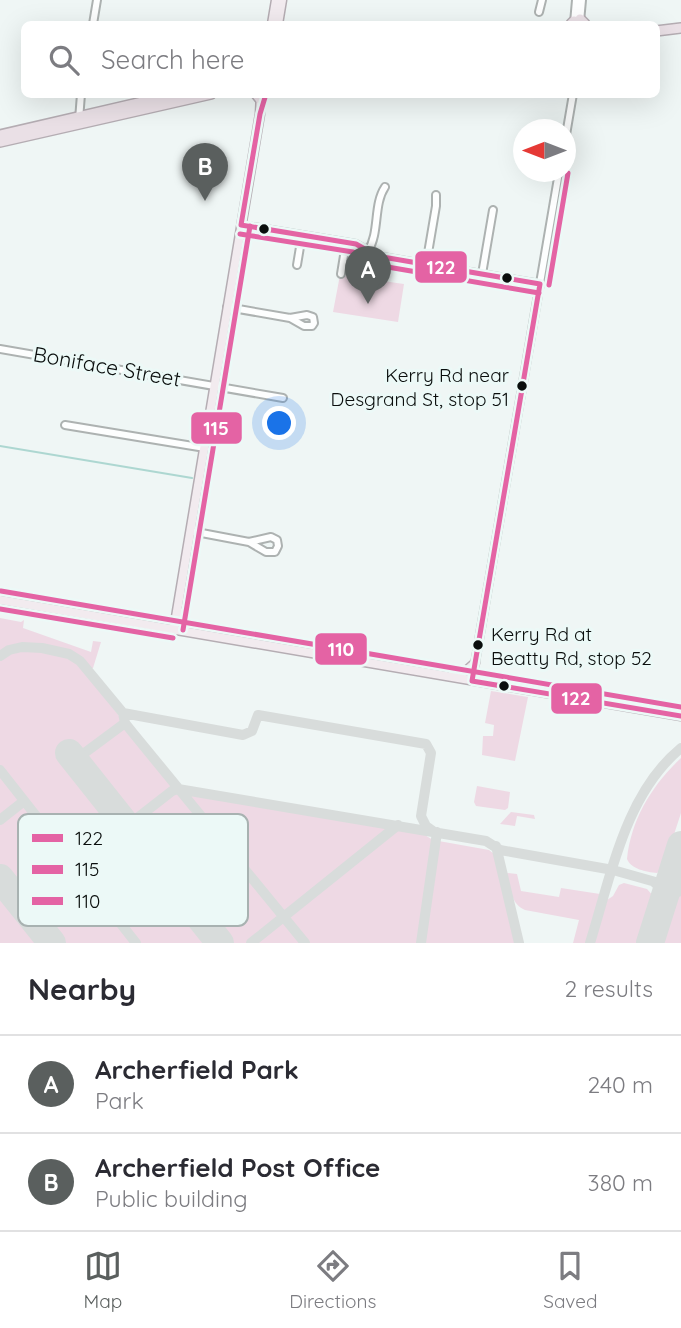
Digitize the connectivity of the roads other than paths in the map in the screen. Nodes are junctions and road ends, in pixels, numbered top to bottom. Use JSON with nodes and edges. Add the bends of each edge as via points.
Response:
{"nodes":[{"id":1,"x":97,"y":0,"type":"edge"},
{"id":2,"x":280,"y":0,"type":"edge"},
{"id":3,"x":542,"y":0,"type":"edge"},
{"id":4,"x":576,"y":0,"type":"edge"},
{"id":5,"x":582,"y":0,"type":"edge"},
{"id":6,"x":539,"y":12,"type":"dead end"},
{"id":7,"x":94,"y":21,"type":"edge"},
{"id":8,"x":273,"y":21,"type":"edge"},
{"id":9,"x":278,"y":21,"type":"edge"},
{"id":10,"x":577,"y":21,"type":"edge"},
{"id":11,"x":577,"y":21,"type":"edge"},
{"id":12,"x":681,"y":22,"type":"edge"},
{"id":13,"x":660,"y":25,"type":"edge"},
{"id":14,"x":681,"y":28,"type":"edge"},
{"id":15,"x":660,"y":31,"type":"edge"},
{"id":16,"x":81,"y":98,"type":"edge"},
{"id":17,"x":161,"y":98,"type":"edge"},
{"id":18,"x":190,"y":98,"type":"edge"},
{"id":19,"x":261,"y":98,"type":"edge"},
{"id":20,"x":572,"y":98,"type":"edge"},
{"id":21,"x":79,"y":119,"type":"junction"},
{"id":22,"x":568,"y":119,"type":"edge"},
{"id":23,"x":0,"y":135,"type":"edge"},
{"id":24,"x":0,"y":142,"type":"edge"},
{"id":25,"x":557,"y":182,"type":"edge"},
{"id":26,"x":385,"y":187,"type":"dead end"},
{"id":27,"x":436,"y":195,"type":"dead end"},
{"id":28,"x":493,"y":210,"type":"dead end"},
{"id":29,"x":241,"y":225,"type":"junction"},
{"id":30,"x":302,"y":235,"type":"junction"},
{"id":31,"x":346,"y":243,"type":"junction"},
{"id":32,"x":368,"y":251,"type":"junction"},
{"id":33,"x":297,"y":265,"type":"dead end"},
{"id":34,"x":426,"y":265,"type":"junction"},
{"id":35,"x":341,"y":274,"type":"dead end"},
{"id":36,"x":482,"y":274,"type":"junction"},
{"id":37,"x":540,"y":284,"type":"junction"},
{"id":38,"x":228,"y":307,"type":"junction"},
{"id":39,"x":290,"y":318,"type":"dead end"},
{"id":40,"x":0,"y":349,"type":"edge"},
{"id":41,"x":215,"y":386,"type":"junction"},
{"id":42,"x":283,"y":398,"type":"dead end"},
{"id":43,"x":65,"y":425,"type":"dead end"},
{"id":44,"x":205,"y":448,"type":"junction"},
{"id":45,"x":191,"y":531,"type":"junction"},
{"id":46,"x":249,"y":542,"type":"dead end"},
{"id":47,"x":0,"y":600,"type":"edge"},
{"id":48,"x":177,"y":610,"type":"junction"},
{"id":49,"x":174,"y":629,"type":"junction"},
{"id":50,"x":186,"y":631,"type":"junction"},
{"id":51,"x":475,"y":663,"type":"junction"},
{"id":52,"x":436,"y":674,"type":"junction"},
{"id":53,"x":472,"y":681,"type":"junction"},
{"id":54,"x":681,"y":716,"type":"edge"}],
"edges":[{"from":1,"to":7,"type":"street"},
{"from":2,"to":8,"type":"main road"},
{"from":2,"to":9,"type":"main road"},
{"from":3,"to":6,"type":"street"},
{"from":4,"to":10,"type":"street"},
{"from":5,"to":11,"type":"street"},
{"from":12,"to":13,"type":"highway"},
{"from":14,"to":15,"type":"highway"},
{"from":16,"to":21,"type":"street"},
{"from":17,"to":21,"type":"highway"},
{"from":18,"to":21,"type":"highway"},
{"from":19,"to":29,"type":"main road"},
{"from":20,"to":22,"type":"street"},
{"from":21,"to":23,"type":"highway"},
{"from":21,"to":24,"type":"highway"},
{"from":25,"to":37,"type":"street"},
{"from":26,"to":32,"type":"street"},
{"from":27,"to":34,"type":"street"},
{"from":28,"to":36,"type":"street"},
{"from":29,"to":30,"type":"street"},
{"from":29,"to":38,"type":"main road"},
{"from":30,"to":31,"type":"street"},
{"from":30,"to":33,"type":"street"},
{"from":31,"to":32,"type":"street"},
{"from":31,"to":35,"type":"street"},
{"from":32,"to":34,"type":"street"},
{"from":34,"to":36,"type":"street"},
{"from":36,"to":37,"type":"street"},
{"from":37,"to":51,"type":"street"},
{"from":38,"to":39,"type":"street"},
{"from":38,"to":41,"type":"main road"},
{"from":40,"to":41,"type":"street","name":"Boniface Street"},
{"from":41,"to":42,"type":"street","name":"Boniface Street"},
{"from":41,"to":44,"type":"main road"},
{"from":43,"to":44,"type":"street"},
{"from":44,"to":45,"type":"main road"},
{"from":45,"to":46,"type":"street"},
{"from":45,"to":48,"type":"main road"},
{"from":47,"to":49,"type":"main road"},
{"from":48,"to":49,"type":"main road"},
{"from":48,"to":50,"type":"main road"},
{"from":49,"to":50,"type":"main road"},
{"from":50,"to":52,"type":"main road"},
{"from":51,"to":52,"type":"main road","via":[[459,673]]},
{"from":51,"to":53,"type":"street"},
{"from":52,"to":53,"type":"main road"},
{"from":53,"to":54,"type":"main road"}]}
